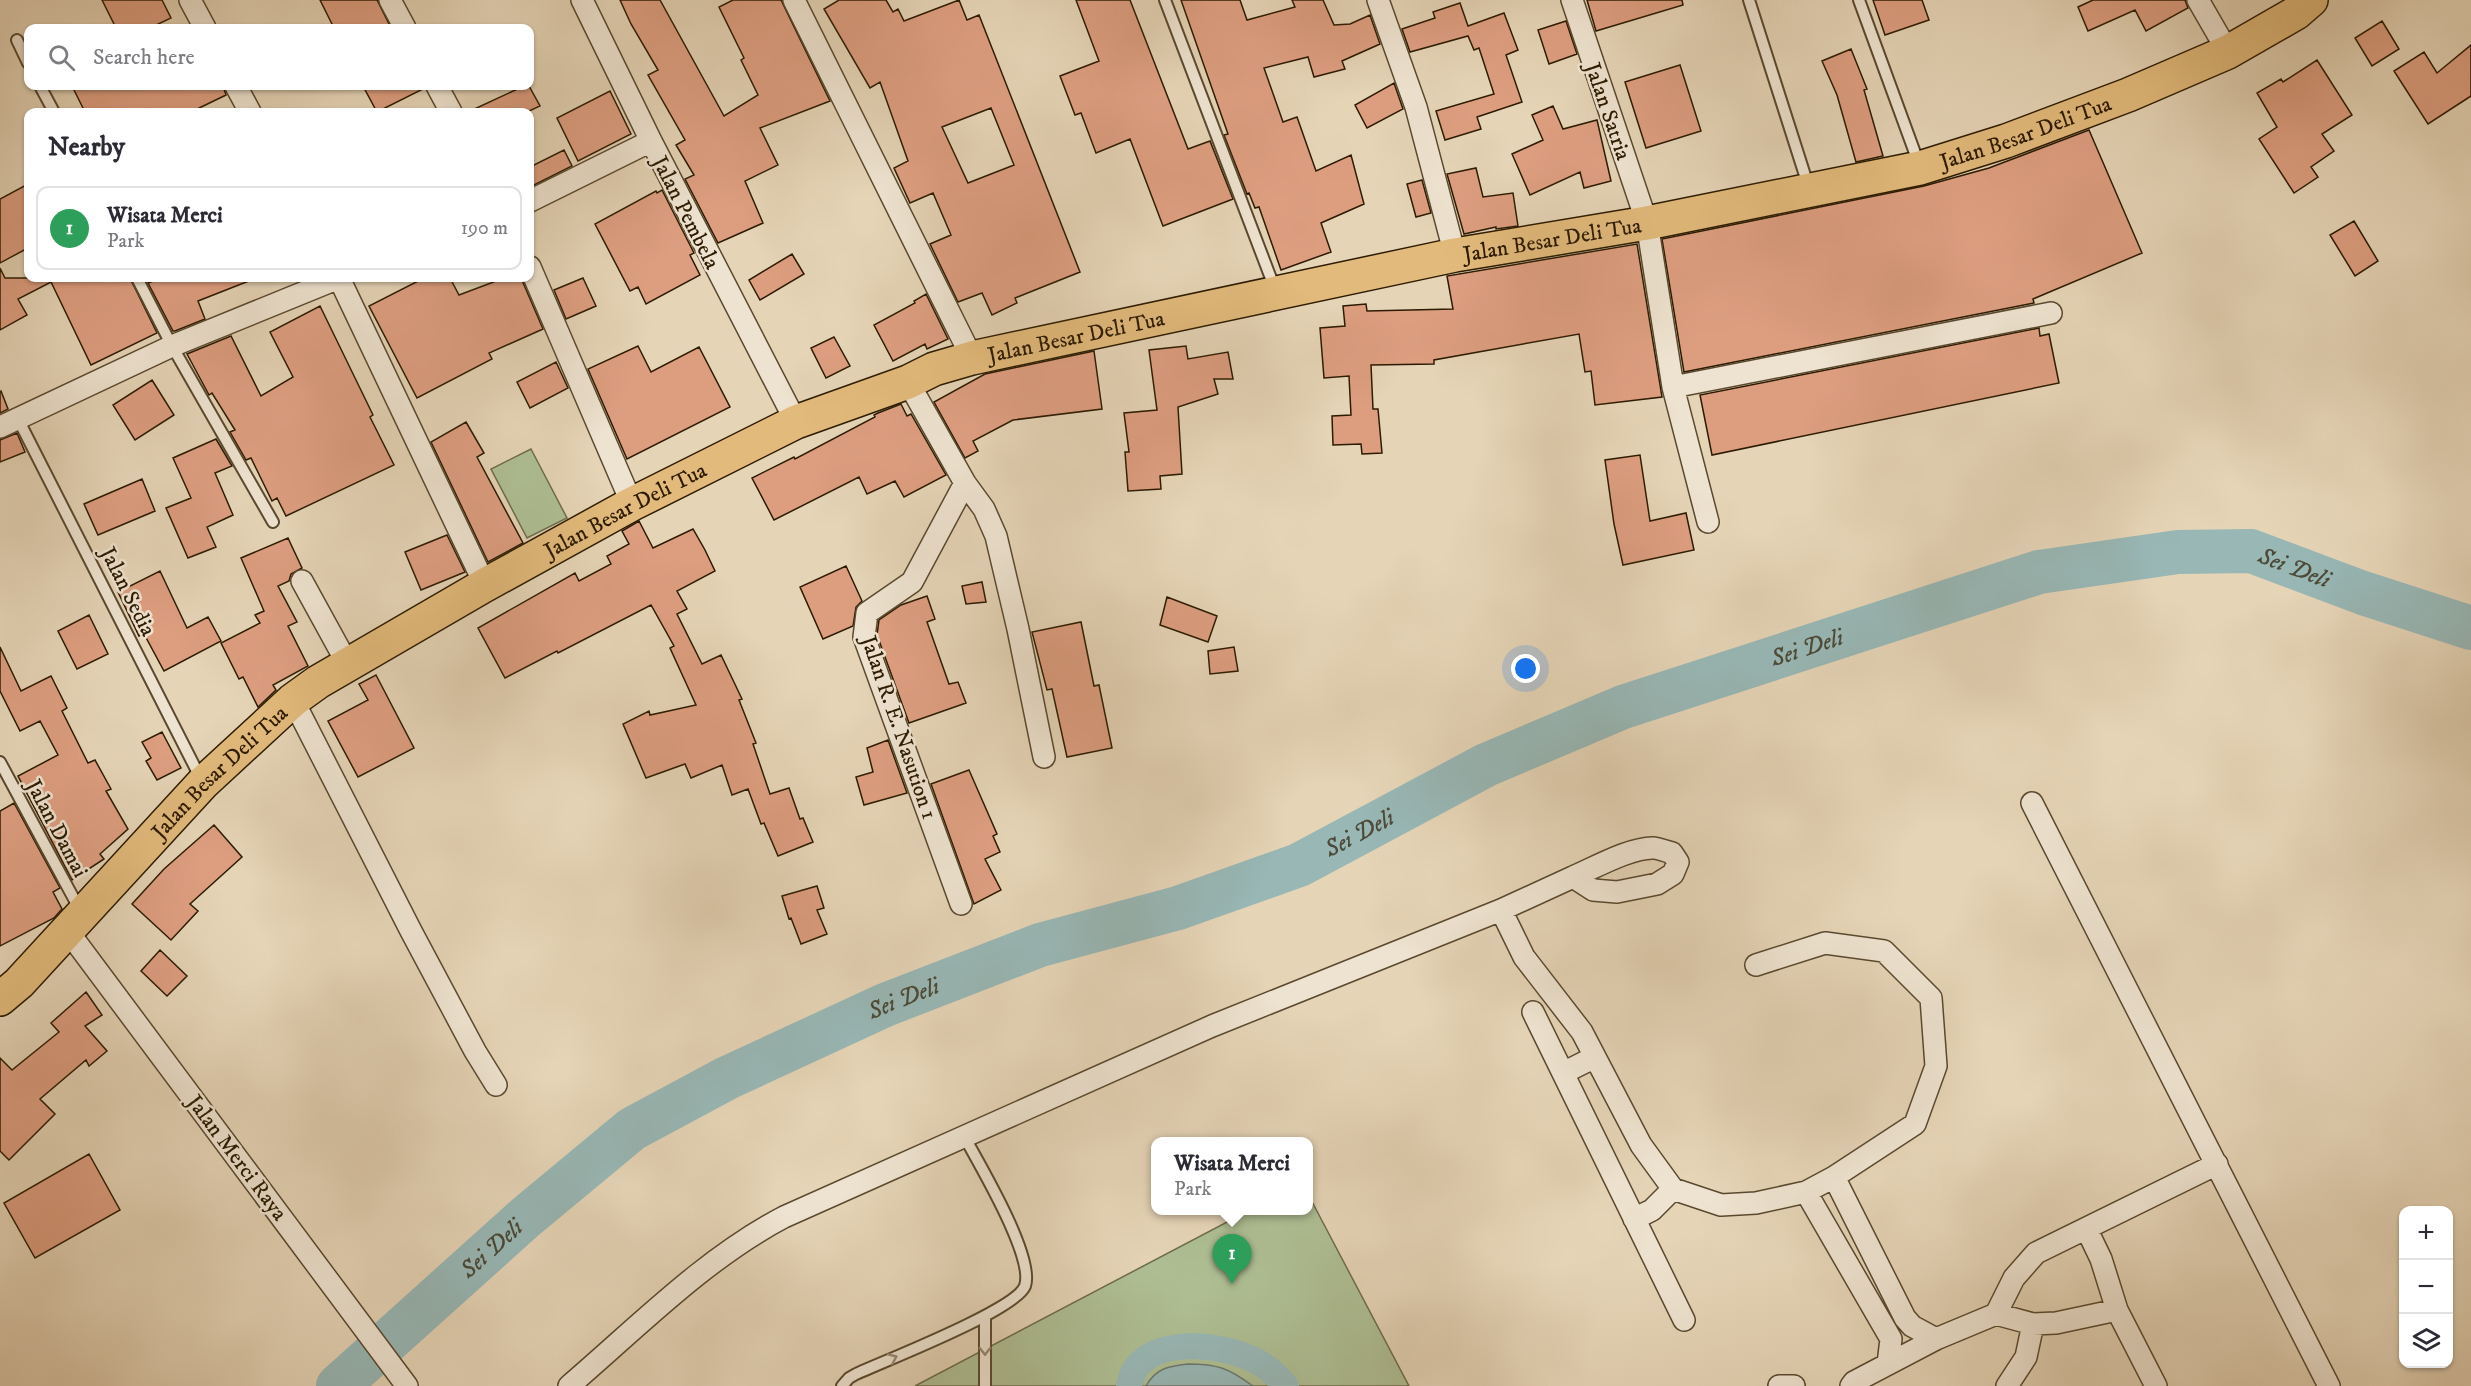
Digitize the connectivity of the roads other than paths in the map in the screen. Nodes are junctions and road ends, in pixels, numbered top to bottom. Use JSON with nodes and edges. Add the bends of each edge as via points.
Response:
{"nodes":[{"id":1,"x":190,"y":0,"type":"edge"},
{"id":2,"x":390,"y":0,"type":"edge"},
{"id":3,"x":582,"y":0,"type":"edge"},
{"id":4,"x":794,"y":0,"type":"edge"},
{"id":5,"x":1165,"y":0,"type":"edge"},
{"id":6,"x":1378,"y":0,"type":"edge"},
{"id":7,"x":1572,"y":0,"type":"edge"},
{"id":8,"x":1749,"y":0,"type":"edge"},
{"id":9,"x":1859,"y":0,"type":"edge"},
{"id":10,"x":2198,"y":0,"type":"edge"},
{"id":11,"x":2311,"y":0,"type":"edge"},
{"id":12,"x":203,"y":24,"type":"edge"},
{"id":13,"x":403,"y":24,"type":"edge"},
{"id":14,"x":17,"y":40,"type":"dead end"},
{"id":15,"x":2228,"y":52,"type":"junction"},
{"id":16,"x":24,"y":55,"type":"edge"},
{"id":17,"x":42,"y":90,"type":"edge"},
{"id":18,"x":238,"y":90,"type":"edge"},
{"id":19,"x":438,"y":90,"type":"edge"},
{"id":20,"x":52,"y":108,"type":"edge"},
{"id":21,"x":248,"y":108,"type":"edge"},
{"id":22,"x":449,"y":108,"type":"edge"},
{"id":23,"x":651,"y":141,"type":"junction"},
{"id":24,"x":1920,"y":168,"type":"junction"},
{"id":25,"x":1809,"y":189,"type":"junction"},
{"id":26,"x":534,"y":199,"type":"edge"},
{"id":27,"x":1647,"y":223,"type":"junction"},
{"id":28,"x":1455,"y":255,"type":"junction"},
{"id":29,"x":534,"y":276,"type":"edge"},
{"id":30,"x":139,"y":282,"type":"edge"},
{"id":31,"x":329,"y":282,"type":"edge"},
{"id":32,"x":341,"y":282,"type":"edge"},
{"id":33,"x":1277,"y":292,"type":"junction"},
{"id":34,"x":2051,"y":313,"type":"dead end"},
{"id":35,"x":172,"y":346,"type":"junction"},
{"id":36,"x":972,"y":358,"type":"junction"},
{"id":37,"x":908,"y":382,"type":"junction"},
{"id":38,"x":1673,"y":387,"type":"junction"},
{"id":39,"x":9,"y":422,"type":"edge"},
{"id":40,"x":796,"y":422,"type":"junction"},
{"id":41,"x":965,"y":483,"type":"junction"},
{"id":42,"x":632,"y":504,"type":"junction"},
{"id":43,"x":273,"y":522,"type":"dead end"},
{"id":44,"x":1708,"y":522,"type":"dead end"},
{"id":45,"x":302,"y":581,"type":"dead end"},
{"id":46,"x":485,"y":585,"type":"junction"},
{"id":47,"x":347,"y":663,"type":"junction"},
{"id":48,"x":293,"y":700,"type":"junction"},
{"id":49,"x":1044,"y":757,"type":"dead end"},
{"id":50,"x":0,"y":762,"type":"edge"},
{"id":51,"x":203,"y":783,"type":"junction"},
{"id":52,"x":2032,"y":803,"type":"dead end"},
{"id":53,"x":1573,"y":877,"type":"dead end"},
{"id":54,"x":961,"y":904,"type":"dead end"},
{"id":55,"x":1502,"y":910,"type":"junction"},
{"id":56,"x":74,"y":921,"type":"junction"},
{"id":57,"x":1756,"y":965,"type":"dead end"},
{"id":58,"x":0,"y":999,"type":"edge"},
{"id":59,"x":1533,"y":1012,"type":"dead end"},
{"id":60,"x":1595,"y":1057,"type":"junction"},
{"id":61,"x":1563,"y":1073,"type":"junction"},
{"id":62,"x":496,"y":1085,"type":"dead end"},
{"id":63,"x":964,"y":1136,"type":"junction"},
{"id":64,"x":2217,"y":1164,"type":"junction"},
{"id":65,"x":1834,"y":1177,"type":"junction"},
{"id":66,"x":1673,"y":1189,"type":"junction"},
{"id":67,"x":1806,"y":1192,"type":"junction"},
{"id":68,"x":1634,"y":1219,"type":"junction"},
{"id":69,"x":2087,"y":1230,"type":"junction"},
{"id":70,"x":2117,"y":1310,"type":"junction"},
{"id":71,"x":1996,"y":1314,"type":"junction"},
{"id":72,"x":985,"y":1316,"type":"junction"},
{"id":73,"x":1684,"y":1320,"type":"dead end"},
{"id":74,"x":2033,"y":1324,"type":"junction"},
{"id":75,"x":1936,"y":1339,"type":"junction"},
{"id":76,"x":1888,"y":1364,"type":"junction"},
{"id":77,"x":407,"y":1386,"type":"edge"},
{"id":78,"x":569,"y":1386,"type":"edge"},
{"id":79,"x":842,"y":1386,"type":"edge"},
{"id":80,"x":985,"y":1386,"type":"edge"},
{"id":81,"x":1779,"y":1386,"type":"edge"},
{"id":82,"x":1794,"y":1386,"type":"edge"},
{"id":83,"x":1851,"y":1386,"type":"edge"},
{"id":84,"x":2007,"y":1386,"type":"edge"},
{"id":85,"x":2156,"y":1386,"type":"edge"},
{"id":86,"x":2329,"y":1386,"type":"edge"}],
"edges":[{"from":1,"to":12,"type":"street"},
{"from":2,"to":13,"type":"street"},
{"from":3,"to":23,"type":"street","name":"Jalan Pembela"},
{"from":4,"to":36,"type":"street"},
{"from":5,"to":33,"type":"lane"},
{"from":6,"to":28,"type":"street","via":[[1416,107]]},
{"from":7,"to":27,"type":"street","name":"Jalan Satria"},
{"from":8,"to":25,"type":"lane"},
{"from":9,"to":24,"type":"lane"},
{"from":10,"to":15,"type":"street"},
{"from":11,"to":15,"type":"main road","name":"Jalan Besar Deli Tua","via":[[2296,13]]},
{"from":14,"to":16,"type":"lane"},
{"from":15,"to":24,"type":"main road","name":"Jalan Besar Deli Tua","via":[[2006,141]]},
{"from":17,"to":20,"type":"lane"},
{"from":18,"to":21,"type":"street"},
{"from":19,"to":22,"type":"street"},
{"from":23,"to":26,"type":"street"},
{"from":23,"to":40,"type":"street","name":"Jalan Pembela"},
{"from":24,"to":25,"type":"main road","name":"Jalan Besar Deli Tua"},
{"from":25,"to":27,"type":"main road","name":"Jalan Besar Deli Tua"},
{"from":27,"to":28,"type":"main road","name":"Jalan Besar Deli Tua"},
{"from":27,"to":38,"type":"street","name":"Jalan Satria"},
{"from":28,"to":33,"type":"main road","name":"Jalan Besar Deli Tua"},
{"from":29,"to":42,"type":"street"},
{"from":30,"to":35,"type":"lane"},
{"from":31,"to":35,"type":"street"},
{"from":32,"to":46,"type":"street"},
{"from":33,"to":36,"type":"main road","name":"Jalan Besar Deli Tua"},
{"from":34,"to":38,"type":"street"},
{"from":35,"to":39,"type":"street"},
{"from":35,"to":43,"type":"lane"},
{"from":36,"to":37,"type":"main road","name":"Jalan Besar Deli Tua","via":[[934,369]]},
{"from":37,"to":40,"type":"main road","name":"Jalan Besar Deli Tua"},
{"from":37,"to":41,"type":"street"},
{"from":38,"to":44,"type":"street","name":"Jalan Satria"},
{"from":39,"to":51,"type":"lane","name":"Jalan Sedia"},
{"from":40,"to":42,"type":"main road","name":"Jalan Besar Deli Tua"},
{"from":41,"to":49,"type":"street","via":[[984,509],[996,536]]},
{"from":41,"to":54,"type":"street","name":"Jalan R. E. Nasution 1","via":[[912,582],[867,613],[864,637]]},
{"from":42,"to":46,"type":"main road","name":"Jalan Besar Deli Tua"},
{"from":45,"to":47,"type":"street"},
{"from":46,"to":47,"type":"main road","name":"Jalan Besar Deli Tua"},
{"from":47,"to":48,"type":"main road","name":"Jalan Besar Deli Tua"},
{"from":48,"to":51,"type":"main road","name":"Jalan Besar Deli Tua"},
{"from":48,"to":62,"type":"street"},
{"from":50,"to":56,"type":"lane","name":"Jalan Damai"},
{"from":51,"to":56,"type":"main road","name":"Jalan Besar Deli Tua"},
{"from":52,"to":64,"type":"street"},
{"from":53,"to":55,"type":"street"},
{"from":55,"to":60,"type":"street","via":[[1524,957],[1582,1032]]},
{"from":55,"to":63,"type":"street","via":[[1222,1022]]},
{"from":56,"to":58,"type":"main road","name":"Jalan Besar Deli Tua"},
{"from":56,"to":77,"type":"street","name":"Jalan Merci Raya"},
{"from":57,"to":65,"type":"street","via":[[1825,943],[1884,951],[1931,998],[1936,1066],[1915,1124]]},
{"from":59,"to":61,"type":"street"},
{"from":60,"to":61,"type":"street"},
{"from":60,"to":66,"type":"street","via":[[1641,1145]]},
{"from":61,"to":68,"type":"street"},
{"from":63,"to":72,"type":"lane","via":[[1023,1255],[1026,1274],[1020,1294]]},
{"from":63,"to":78,"type":"street","via":[[784,1217],[740,1242]]},
{"from":64,"to":69,"type":"street"},
{"from":64,"to":86,"type":"street"},
{"from":65,"to":67,"type":"street"},
{"from":65,"to":75,"type":"street","via":[[1905,1318]]},
{"from":66,"to":67,"type":"street","via":[[1721,1205],[1756,1203]]},
{"from":66,"to":68,"type":"street","via":[[1652,1210]]},
{"from":67,"to":76,"type":"street","via":[[1891,1339]]},
{"from":68,"to":73,"type":"street"},
{"from":69,"to":70,"type":"street"},
{"from":69,"to":71,"type":"street","via":[[2037,1253],[2014,1278]]},
{"from":70,"to":74,"type":"street"},
{"from":70,"to":85,"type":"street"},
{"from":71,"to":74,"type":"street"},
{"from":71,"to":75,"type":"street"},
{"from":79,"to":72,"type":"lane","one_way":true,"via":[[856,1374]]},
{"from":72,"to":80,"type":"lane","one_way":true},
{"from":74,"to":84,"type":"street","via":[[2026,1357]]},
{"from":75,"to":76,"type":"street"},
{"from":76,"to":83,"type":"street"},
{"from":81,"to":82,"type":"street"}]}
